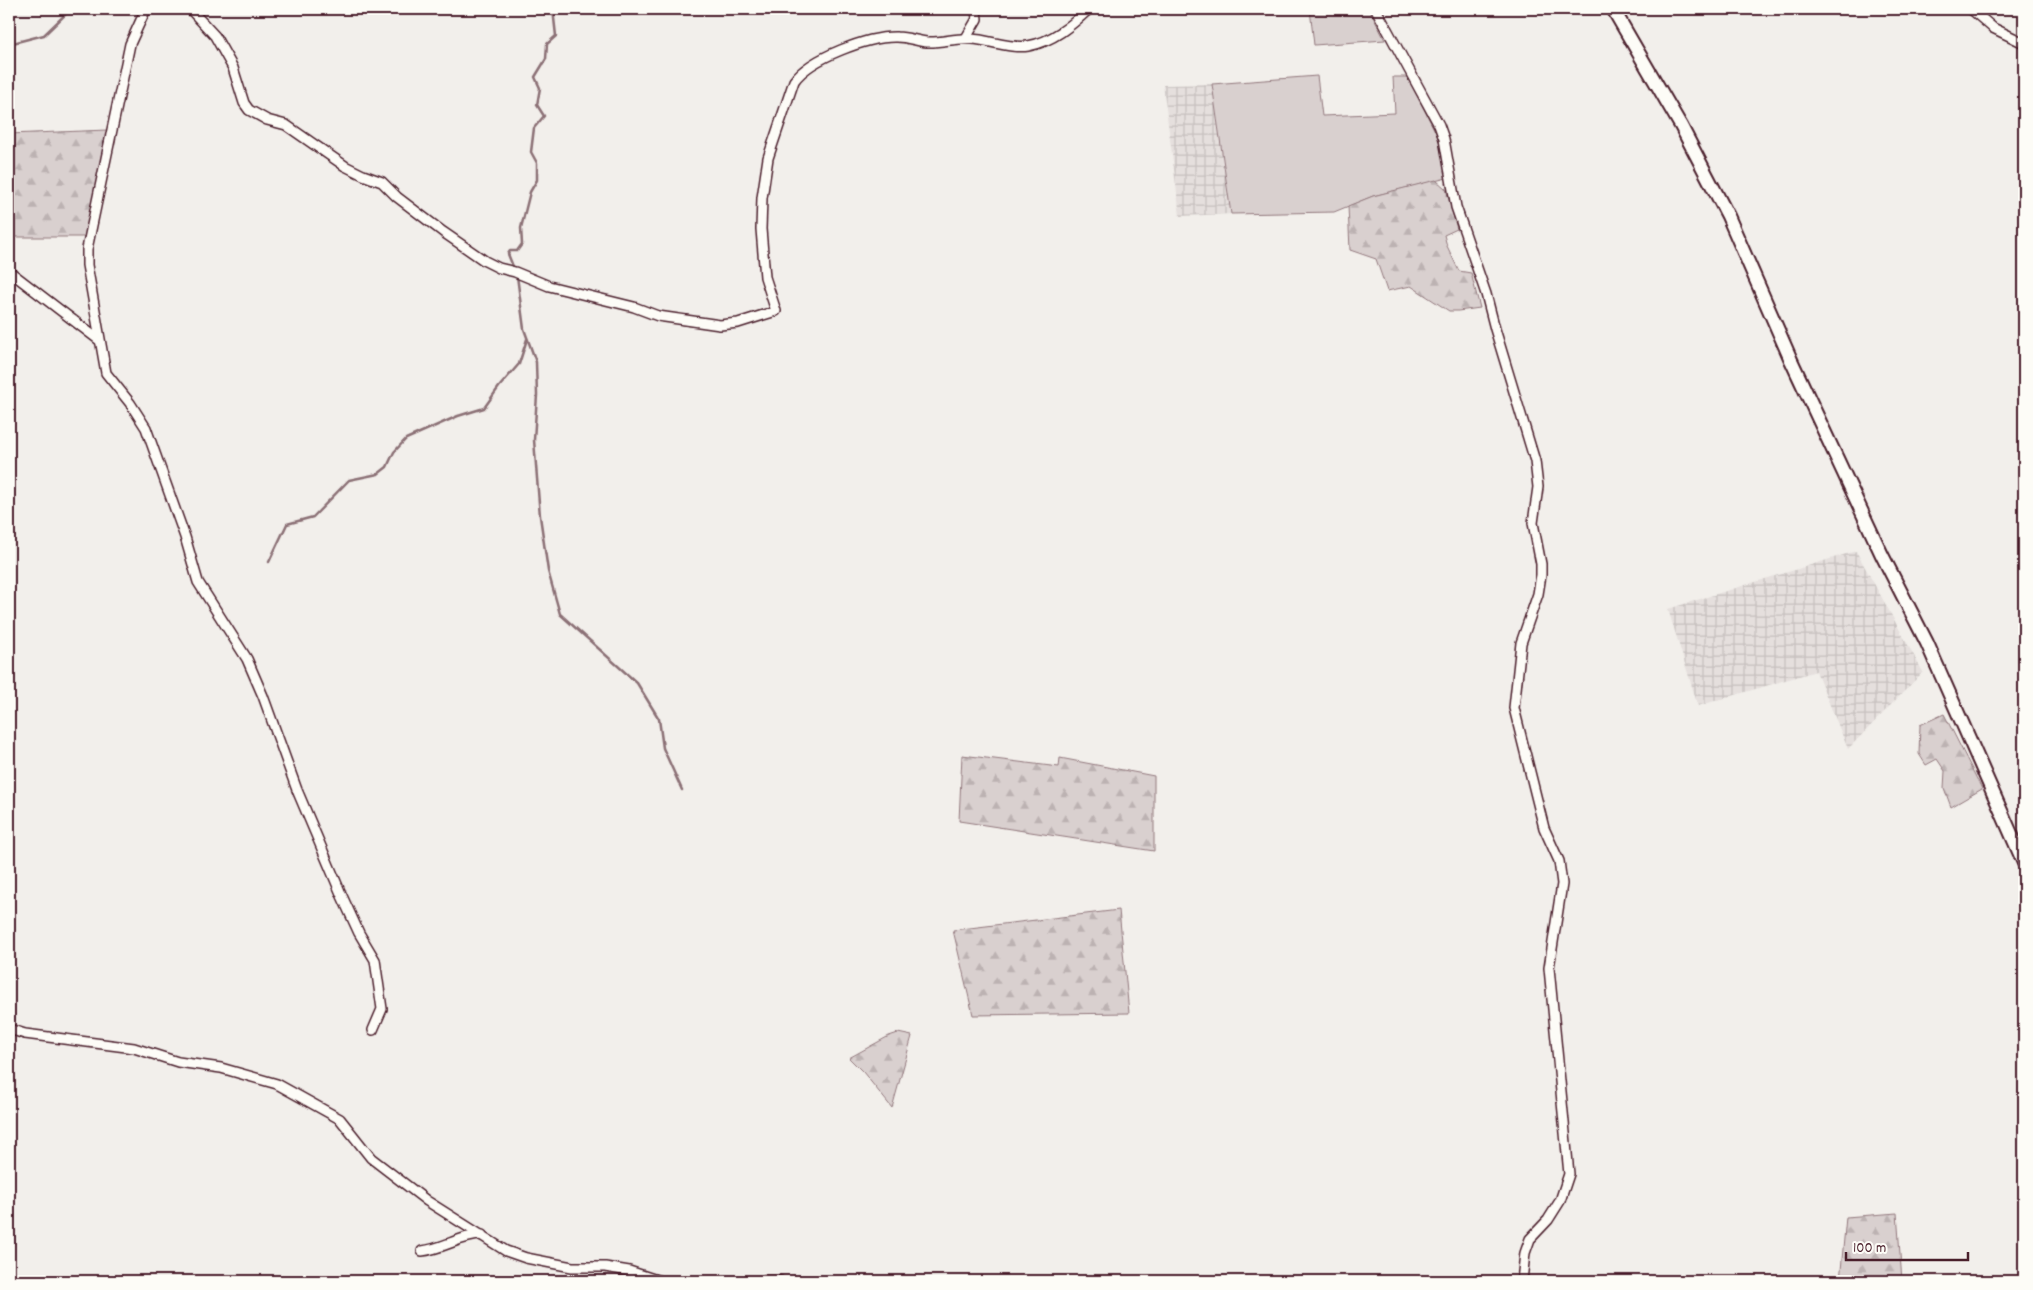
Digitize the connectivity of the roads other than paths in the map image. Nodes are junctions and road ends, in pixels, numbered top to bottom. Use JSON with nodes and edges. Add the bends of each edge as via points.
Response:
{"nodes":[{"id":1,"x":146,"y":9,"type":"edge"},
{"id":2,"x":190,"y":9,"type":"edge"},
{"id":3,"x":976,"y":9,"type":"edge"},
{"id":4,"x":1089,"y":9,"type":"edge"},
{"id":5,"x":1376,"y":9,"type":"edge"},
{"id":6,"x":1613,"y":9,"type":"edge"},
{"id":7,"x":1971,"y":9,"type":"edge"},
{"id":8,"x":966,"y":38,"type":"junction"},
{"id":9,"x":2024,"y":43,"type":"edge"},
{"id":10,"x":9,"y":271,"type":"edge"},
{"id":11,"x":99,"y":340,"type":"junction"},
{"id":12,"x":2024,"y":864,"type":"edge"},
{"id":13,"x":9,"y":1029,"type":"edge"},
{"id":14,"x":373,"y":1030,"type":"dead end"},
{"id":15,"x":482,"y":1235,"type":"junction"},
{"id":16,"x":422,"y":1251,"type":"dead end"},
{"id":17,"x":660,"y":1281,"type":"edge"},
{"id":18,"x":758,"y":1281,"type":"edge"},
{"id":19,"x":780,"y":1281,"type":"edge"},
{"id":20,"x":1522,"y":1281,"type":"edge"}],
"edges":[{"from":1,"to":11,"type":"street","via":[[130,44],[87,250]]},
{"from":2,"to":8,"type":"street","via":[[215,36],[233,68],[249,110],[267,120],[286,125],[345,166],[382,182],[397,197],[485,261],[548,286],[658,316],[720,325],[776,311],[765,277],[761,229],[764,172],[794,81],[800,72],[838,51],[878,39],[897,37],[927,42]]},
{"from":3,"to":8,"type":"street","via":[[977,19]]},
{"from":4,"to":8,"type":"street","via":[[1046,41],[1027,46]]},
{"from":5,"to":20,"type":"street","via":[[1444,139],[1456,207],[1486,294],[1537,476],[1533,523],[1541,575],[1521,643],[1514,708],[1544,828],[1559,861],[1562,884],[1549,968],[1569,1174],[1560,1201],[1530,1240]]},
{"from":6,"to":12,"type":"main road","via":[[1681,126],[1728,216],[1791,360],[1927,643]]},
{"from":7,"to":9,"type":"street","via":[[1993,28]]},
{"from":10,"to":11,"type":"street"},
{"from":11,"to":14,"type":"street","via":[[106,373],[146,428],[198,582],[247,659],[338,887],[359,934],[375,960],[382,1009]]},
{"from":13,"to":15,"type":"street","via":[[25,1034],[134,1048],[178,1062],[221,1068],[277,1084],[340,1119],[371,1158],[427,1201]]},
{"from":15,"to":16,"type":"street","via":[[472,1235]]},
{"from":15,"to":17,"type":"street","via":[[506,1251],[526,1258],[572,1267],[629,1271]]},
{"from":18,"to":19,"type":"street"}]}
